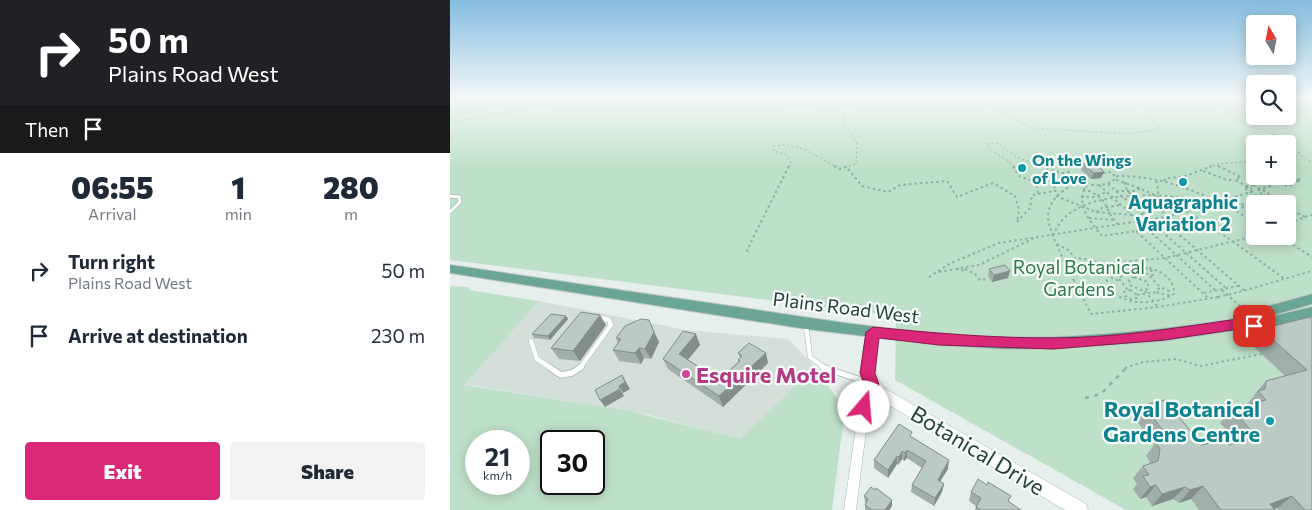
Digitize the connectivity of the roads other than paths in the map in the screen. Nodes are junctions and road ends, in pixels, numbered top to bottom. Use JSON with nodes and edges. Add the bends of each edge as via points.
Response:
{"nodes":[{"id":1,"x":450,"y":196,"type":"edge"},
{"id":2,"x":450,"y":212,"type":"edge"},
{"id":3,"x":450,"y":269,"type":"edge"},
{"id":4,"x":1312,"y":299,"type":"edge"},
{"id":5,"x":1312,"y":312,"type":"edge"},
{"id":6,"x":603,"y":318,"type":"dead end"},
{"id":7,"x":806,"y":323,"type":"junction"},
{"id":8,"x":1238,"y":324,"type":"junction"},
{"id":9,"x":873,"y":332,"type":"junction"},
{"id":10,"x":531,"y":341,"type":"dead end"},
{"id":11,"x":872,"y":384,"type":"junction"},
{"id":12,"x":850,"y":510,"type":"edge"},
{"id":13,"x":1080,"y":510,"type":"edge"}],
"edges":[{"from":1,"to":2,"type":"lane","via":[[459,197],[460,202]]},
{"from":3,"to":7,"type":"main road","name":"Plains Road West"},
{"from":4,"to":8,"type":"main road","name":"Plains Road West","via":[[1244,318]]},
{"from":5,"to":8,"type":"main road","name":"Plains Road West","via":[[1269,323]]},
{"from":6,"to":10,"type":"lane","via":[[611,325],[580,368],[572,374],[561,375],[537,359]]},
{"from":7,"to":9,"type":"main road","name":"Plains Road West"},
{"from":7,"to":11,"type":"lane","via":[[810,356],[817,363]]},
{"from":8,"to":9,"type":"main road","name":"Plains Road West","via":[[1164,335],[1053,343],[939,339]]},
{"from":9,"to":11,"type":"street","via":[[868,373]]},
{"from":11,"to":12,"type":"street","via":[[864,407]]},
{"from":11,"to":13,"type":"street","name":"Botanical Drive","via":[[879,392]]}]}
